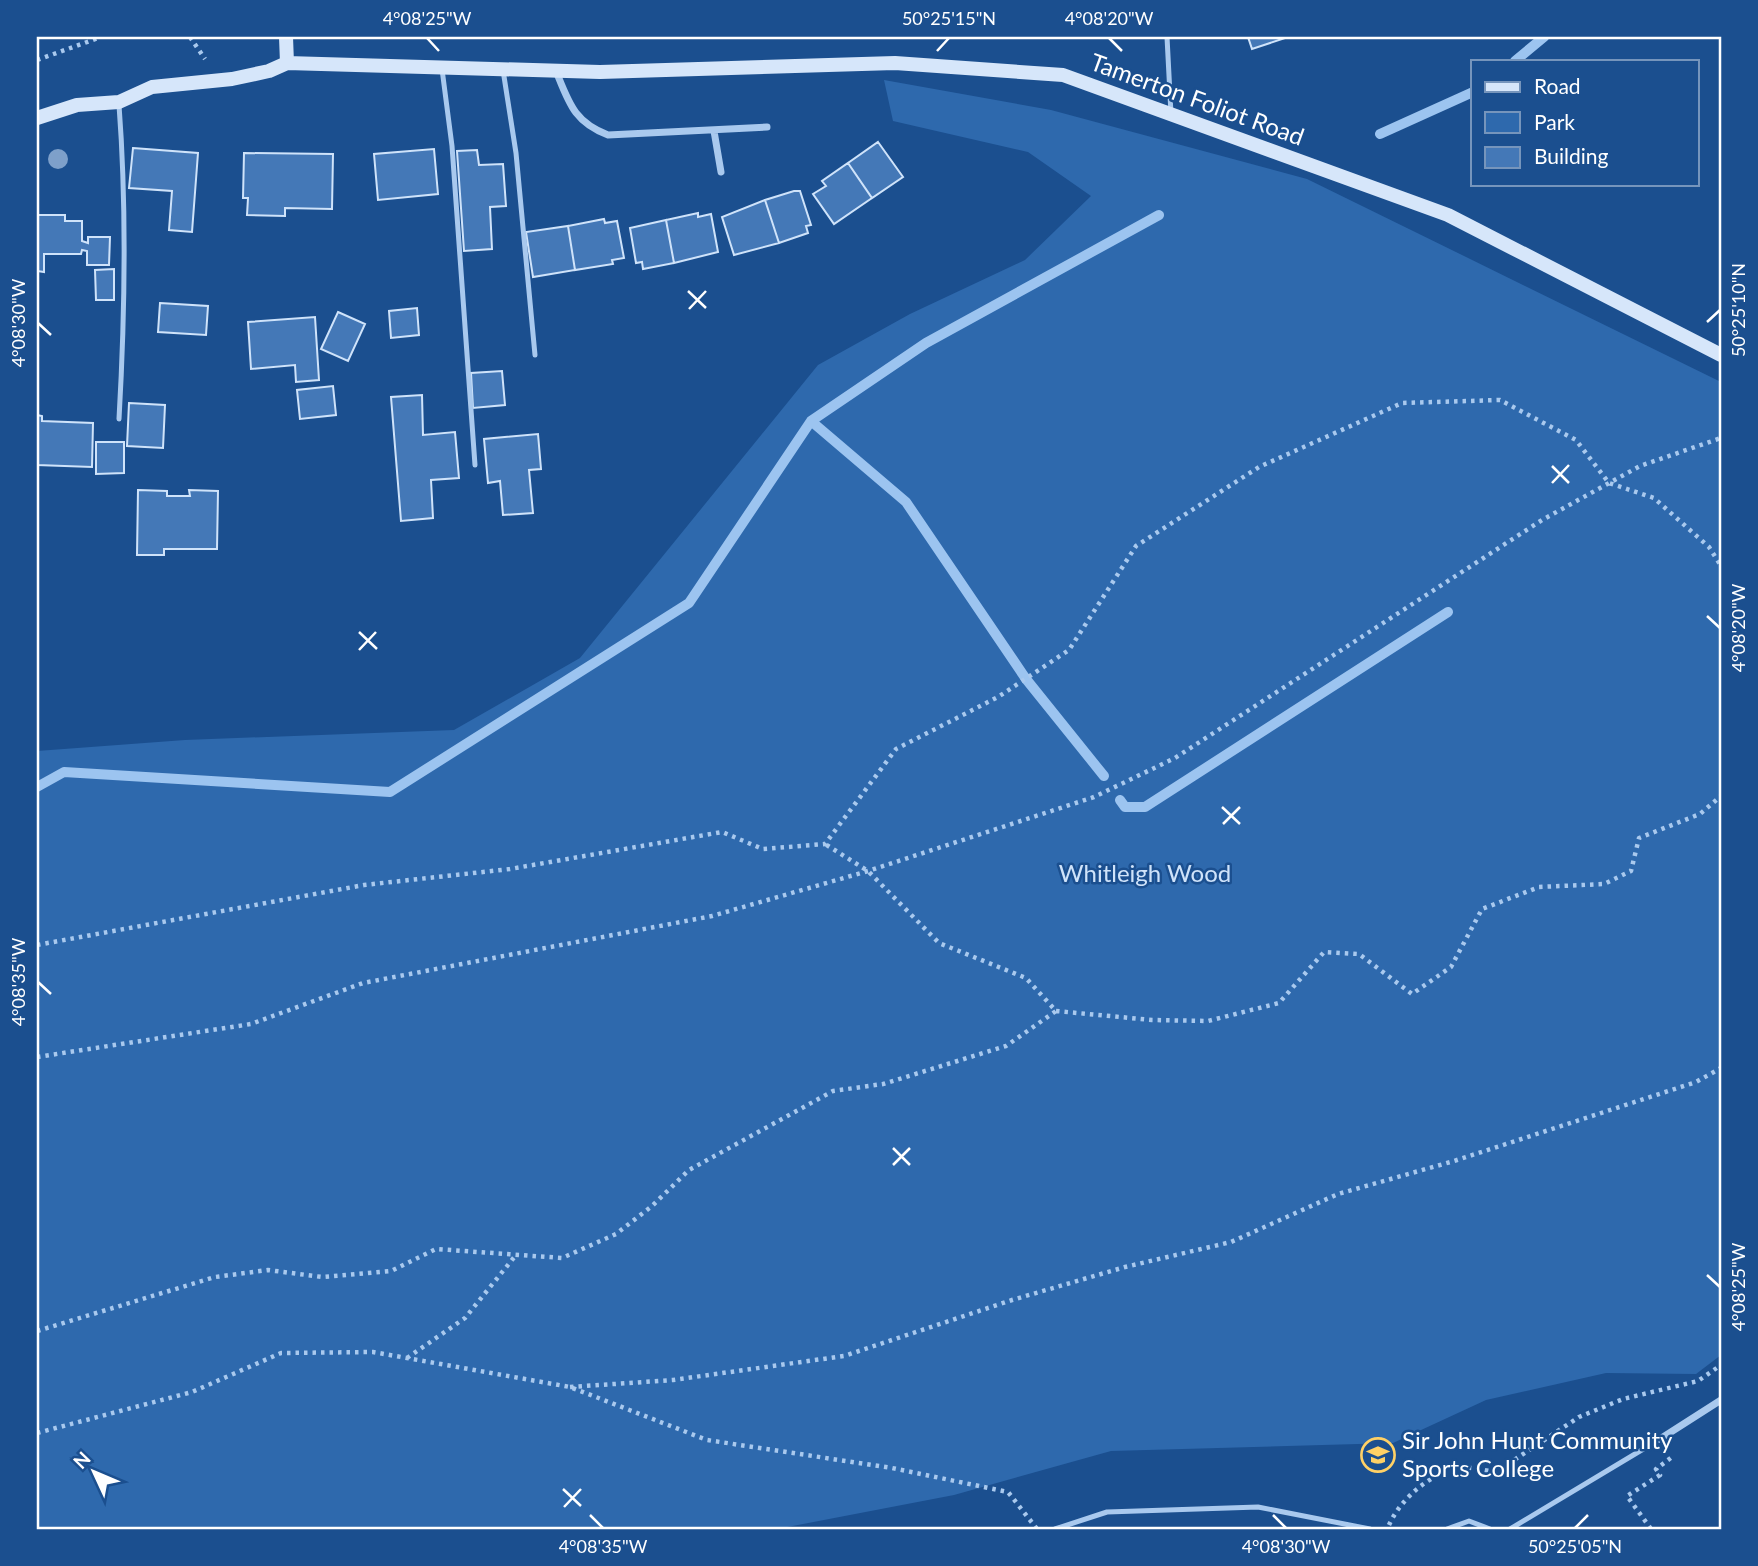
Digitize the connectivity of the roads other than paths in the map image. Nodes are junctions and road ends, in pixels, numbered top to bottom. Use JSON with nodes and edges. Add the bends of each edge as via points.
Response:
{"nodes":[{"id":1,"x":286,"y":37,"type":"edge"},
{"id":2,"x":1167,"y":37,"type":"edge"},
{"id":3,"x":286,"y":63,"type":"junction"},
{"id":4,"x":442,"y":69,"type":"junction"},
{"id":5,"x":503,"y":70,"type":"junction"},
{"id":6,"x":556,"y":71,"type":"junction"},
{"id":7,"x":119,"y":102,"type":"junction"},
{"id":8,"x":1171,"y":114,"type":"junction"},
{"id":9,"x":37,"y":118,"type":"edge"},
{"id":10,"x":767,"y":127,"type":"dead end"},
{"id":11,"x":714,"y":131,"type":"junction"},
{"id":12,"x":721,"y":172,"type":"dead end"},
{"id":13,"x":535,"y":355,"type":"dead end"},
{"id":14,"x":1721,"y":355,"type":"edge"},
{"id":15,"x":119,"y":419,"type":"dead end"},
{"id":16,"x":475,"y":465,"type":"dead end"},
{"id":17,"x":1721,"y":1400,"type":"edge"},
{"id":18,"x":1660,"y":1439,"type":"joint"},
{"id":19,"x":1089,"y":1520,"type":"junction"},
{"id":20,"x":1055,"y":1529,"type":"edge"},
{"id":21,"x":1087,"y":1529,"type":"edge"},
{"id":22,"x":1370,"y":1529,"type":"edge"},
{"id":23,"x":1447,"y":1529,"type":"edge"},
{"id":24,"x":1490,"y":1529,"type":"edge"},
{"id":25,"x":1510,"y":1529,"type":"edge"}],
"edges":[{"from":1,"to":3,"type":"main road"},
{"from":2,"to":8,"type":"lane"},
{"from":3,"to":4,"type":"main road","name":"Tamerton Foliot Road"},
{"from":3,"to":7,"type":"main road","name":"Tamerton Foliot Road","via":[[232,79],[152,87]]},
{"from":4,"to":5,"type":"main road","name":"Tamerton Foliot Road"},
{"from":4,"to":16,"type":"lane","via":[[452,145]]},
{"from":5,"to":6,"type":"main road","name":"Tamerton Foliot Road"},
{"from":5,"to":13,"type":"lane","via":[[516,153]]},
{"from":6,"to":8,"type":"main road","name":"Tamerton Foliot Road","via":[[908,64],[1063,75]]},
{"from":6,"to":11,"type":"street","via":[[572,109],[588,128],[608,135]]},
{"from":7,"to":9,"type":"main road","name":"Tamerton Foliot Road","via":[[77,105]]},
{"from":7,"to":15,"type":"lane","via":[[126,295]]},
{"from":8,"to":14,"type":"main road","name":"Tamerton Foliot Road","via":[[1448,215]]},
{"from":10,"to":11,"type":"street"},
{"from":11,"to":12,"type":"street"},
{"from":17,"to":18,"type":"street"},
{"from":18,"to":25,"type":"lane"},
{"from":19,"to":20,"type":"lane"},
{"from":19,"to":21,"type":"lane"},
{"from":19,"to":22,"type":"lane","via":[[1107,1512],[1258,1507]]},
{"from":23,"to":24,"type":"lane","via":[[1469,1521]]}]}
